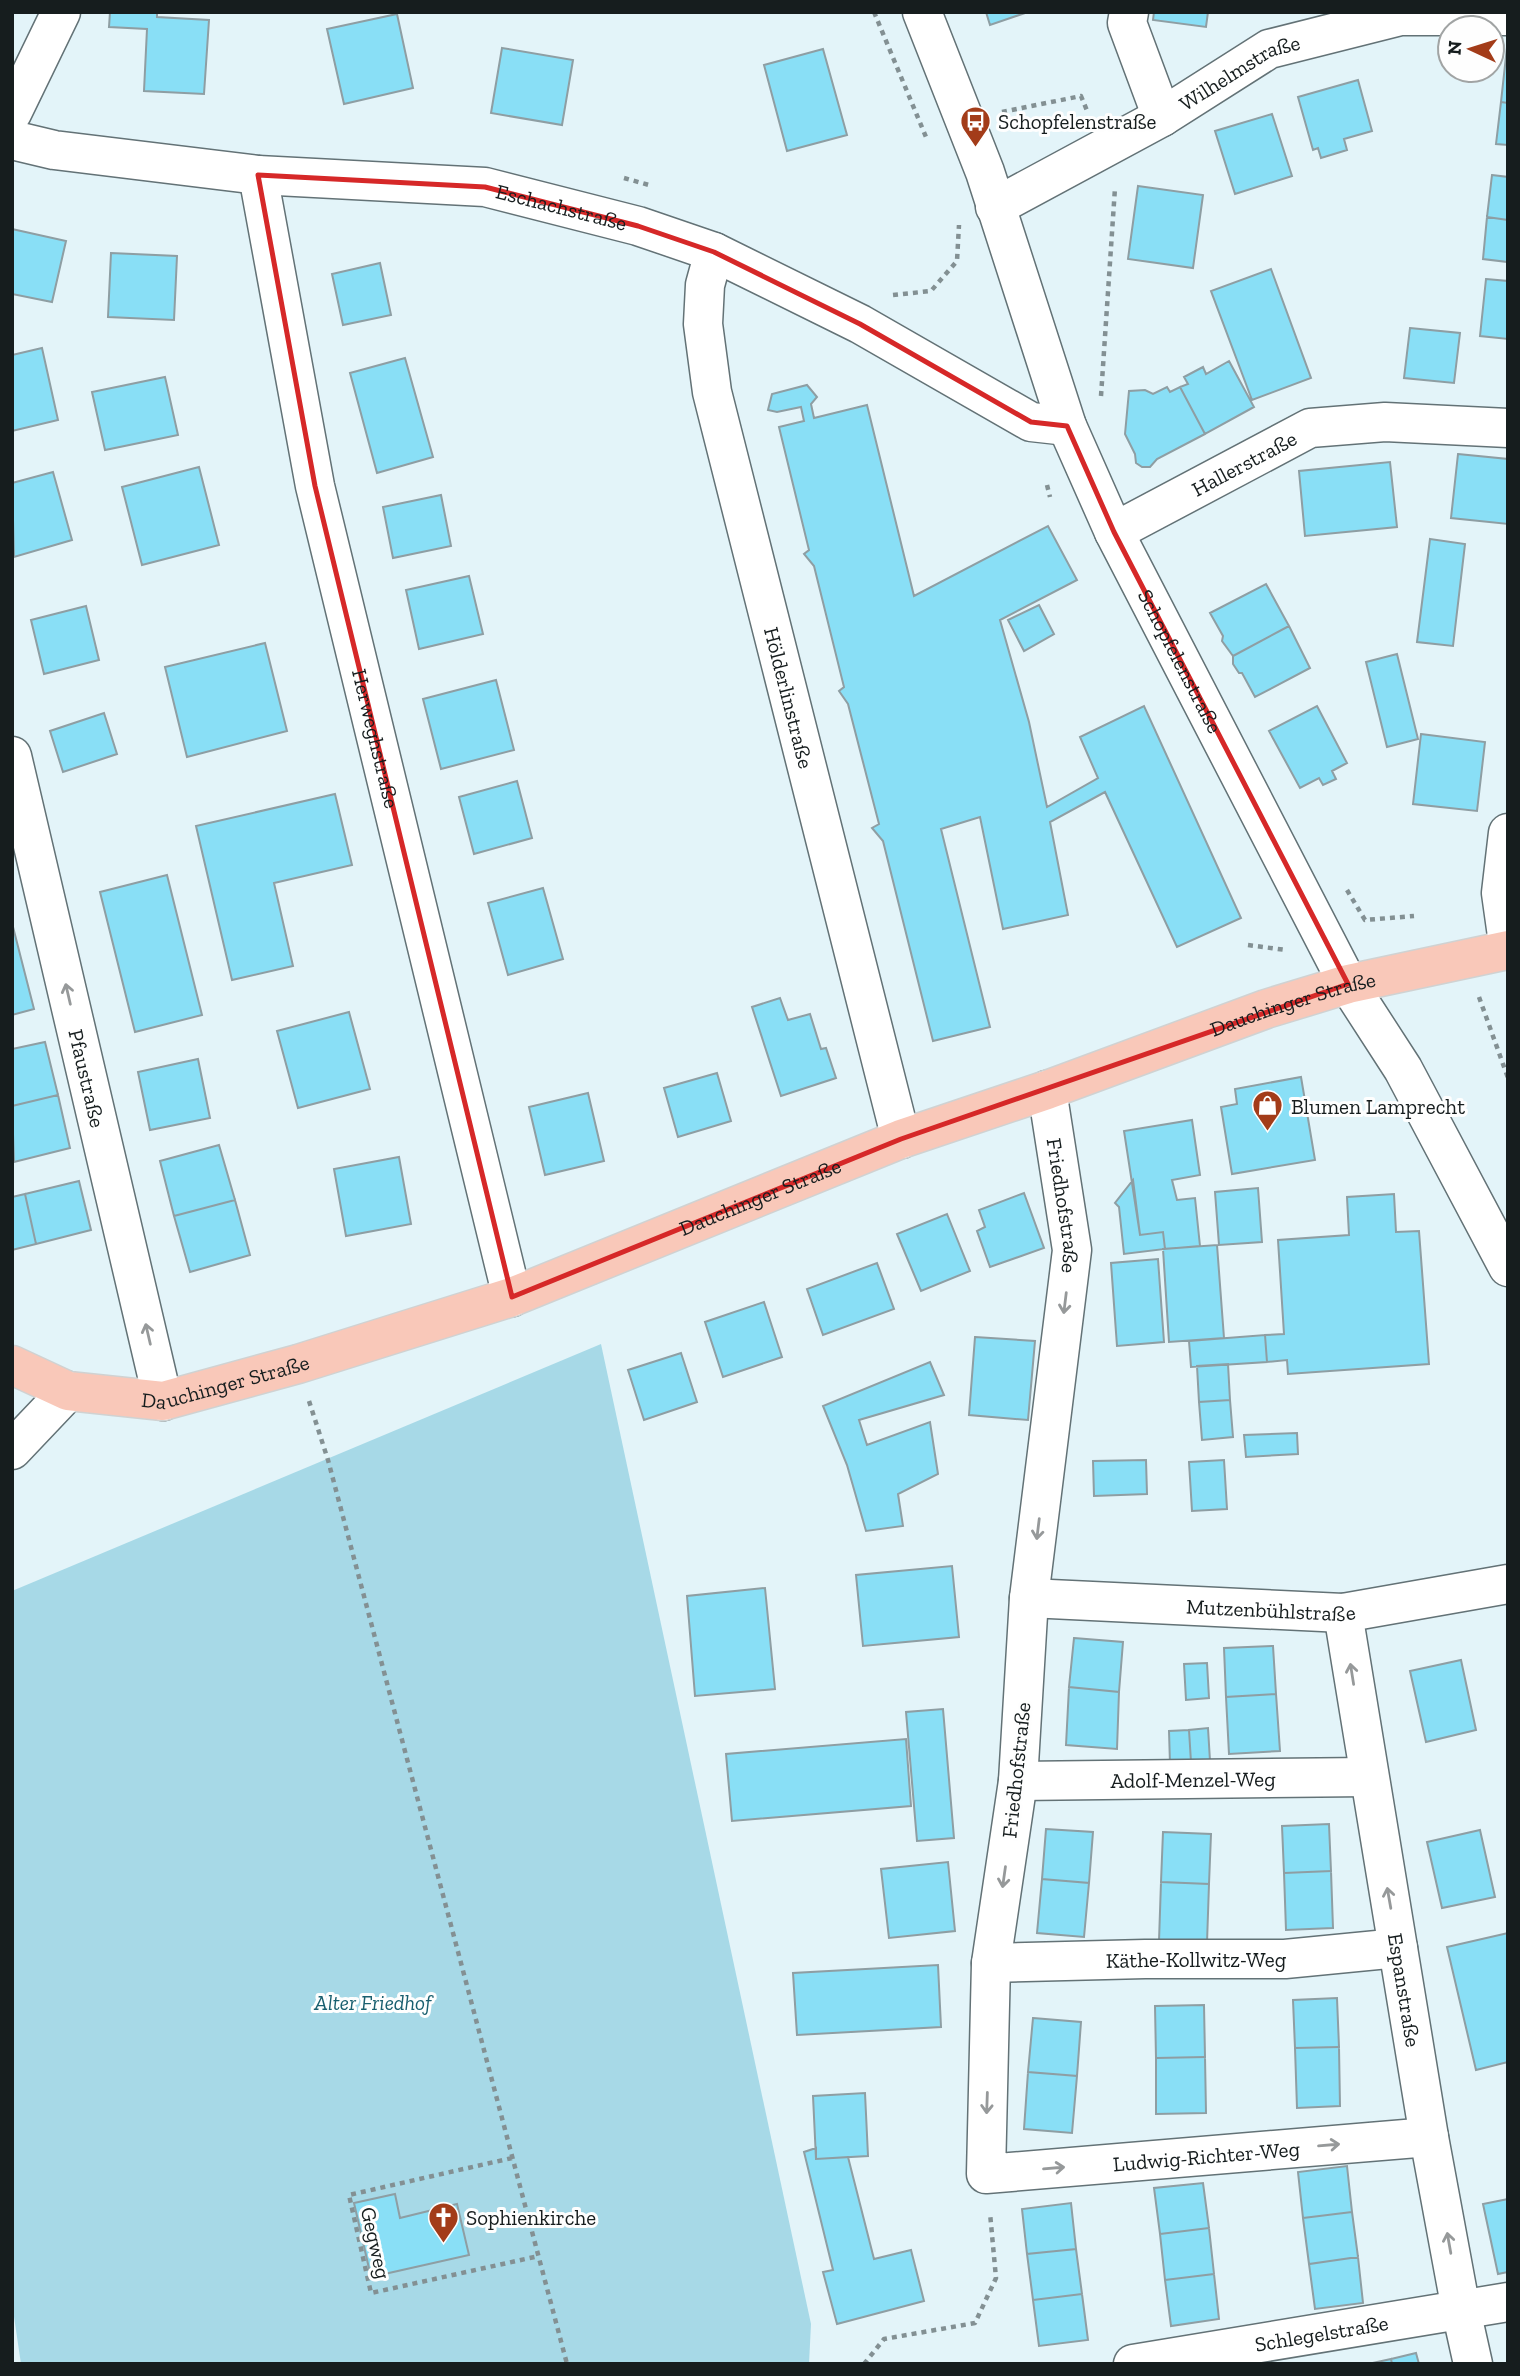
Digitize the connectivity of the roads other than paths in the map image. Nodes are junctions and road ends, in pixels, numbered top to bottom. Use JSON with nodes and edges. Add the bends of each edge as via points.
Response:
{"nodes":[{"id":1,"x":61,"y":12,"type":"edge"},
{"id":2,"x":922,"y":12,"type":"edge"},
{"id":3,"x":1129,"y":12,"type":"edge"},
{"id":4,"x":1508,"y":16,"type":"edge"},
{"id":5,"x":12,"y":113,"type":"edge"},
{"id":6,"x":1162,"y":117,"type":"junction"},
{"id":7,"x":12,"y":140,"type":"edge"},
{"id":8,"x":258,"y":175,"type":"junction"},
{"id":9,"x":995,"y":207,"type":"junction"},
{"id":10,"x":714,"y":252,"type":"junction"},
{"id":11,"x":1067,"y":426,"type":"junction"},
{"id":12,"x":1508,"y":428,"type":"edge"},
{"id":13,"x":1114,"y":532,"type":"junction"},
{"id":14,"x":12,"y":756,"type":"edge"},
{"id":15,"x":1508,"y":833,"type":"edge"},
{"id":16,"x":1508,"y":943,"type":"edge"},
{"id":17,"x":1508,"y":950,"type":"edge"},
{"id":18,"x":1348,"y":984,"type":"junction"},
{"id":19,"x":1047,"y":1090,"type":"junction"},
{"id":20,"x":901,"y":1139,"type":"junction"},
{"id":21,"x":1508,"y":1267,"type":"edge"},
{"id":22,"x":512,"y":1297,"type":"junction"},
{"id":23,"x":12,"y":1365,"type":"edge"},
{"id":24,"x":68,"y":1391,"type":"junction"},
{"id":25,"x":163,"y":1401,"type":"junction"},
{"id":26,"x":12,"y":1450,"type":"edge"},
{"id":27,"x":1508,"y":1584,"type":"edge"},
{"id":28,"x":1029,"y":1598,"type":"junction"},
{"id":29,"x":1343,"y":1613,"type":"junction"},
{"id":30,"x":1368,"y":1777,"type":"junction"},
{"id":31,"x":1018,"y":1781,"type":"junction"},
{"id":32,"x":1398,"y":1948,"type":"junction"},
{"id":33,"x":991,"y":1963,"type":"junction"},
{"id":34,"x":1429,"y":2137,"type":"junction"},
{"id":35,"x":986,"y":2174,"type":"joint"},
{"id":36,"x":1508,"y":2302,"type":"edge"},
{"id":37,"x":1461,"y":2310,"type":"junction"},
{"id":38,"x":1133,"y":2364,"type":"edge"},
{"id":39,"x":1473,"y":2364,"type":"edge"}],
"edges":[{"from":1,"to":5,"type":"street"},
{"from":2,"to":9,"type":"street","name":"Schopfelenstraße"},
{"from":3,"to":6,"type":"street","via":[[1128,23]]},
{"from":4,"to":6,"type":"street","name":"Wilhelmstraße","via":[[1400,16],[1269,49]]},
{"from":6,"to":9,"type":"street","name":"Wilhelmstraße"},
{"from":7,"to":8,"type":"street","name":"Eschachstraße","via":[[54,150]]},
{"from":8,"to":10,"type":"street","name":"Eschachstraße","via":[[485,187],[638,226]]},
{"from":8,"to":22,"type":"street","name":"Herweghstraße","via":[[315,486]]},
{"from":9,"to":11,"type":"street","name":"Schopfelenstraße"},
{"from":10,"to":11,"type":"street","name":"Eschachstraße","via":[[860,324],[1031,422]]},
{"from":10,"to":20,"type":"street","name":"Hölderlinstraße","via":[[702,324],[712,392]]},
{"from":11,"to":13,"type":"street","name":"Schopfelenstraße"},
{"from":12,"to":13,"type":"street","name":"Hallerstraße","via":[[1385,422],[1310,428]]},
{"from":13,"to":18,"type":"street","name":"Schopfelenstraße"},
{"from":25,"to":14,"type":"street","name":"Pfaustraße","one_way":true},
{"from":15,"to":16,"type":"street","via":[[1502,894]]},
{"from":17,"to":18,"type":"main road","name":"Dauchinger Straße"},
{"from":18,"to":19,"type":"main road","name":"Dauchinger Straße","via":[[1266,1009]]},
{"from":18,"to":21,"type":"street","name":"Schopfelenstraße","via":[[1403,1069]]},
{"from":19,"to":20,"type":"main road","name":"Dauchinger Straße"},
{"from":19,"to":28,"type":"street","name":"Friedhofstraße","one_way":true,"via":[[1072,1250]]},
{"from":20,"to":22,"type":"main road","name":"Dauchinger Straße"},
{"from":22,"to":25,"type":"main road","name":"Dauchinger Straße"},
{"from":23,"to":24,"type":"main road","name":"Dauchinger Straße"},
{"from":24,"to":25,"type":"main road","name":"Dauchinger Straße"},
{"from":24,"to":26,"type":"street"},
{"from":27,"to":29,"type":"street","name":"Mutzenbühlstraße"},
{"from":28,"to":29,"type":"street","name":"Mutzenbühlstraße"},
{"from":28,"to":31,"type":"street","name":"Friedhofstraße"},
{"from":30,"to":29,"type":"street","name":"Espanstraße","one_way":true},
{"from":30,"to":31,"type":"street","name":"Adolf-Menzel-Weg"},
{"from":32,"to":30,"type":"street","name":"Espanstraße","one_way":true},
{"from":31,"to":33,"type":"street","name":"Friedhofstraße","one_way":true},
{"from":32,"to":33,"type":"street","name":"Käthe-Kollwitz-Weg","via":[[1286,1959]]},
{"from":32,"to":34,"type":"street","name":"Espanstraße"},
{"from":33,"to":35,"type":"street","name":"Friedhofstraße","one_way":true},
{"from":35,"to":34,"type":"street","name":"Ludwig-Richter-Weg","one_way":true},
{"from":37,"to":34,"type":"street","name":"Espanstraße","one_way":true},
{"from":36,"to":37,"type":"street","name":"Schlegelstraße"},
{"from":37,"to":38,"type":"street","name":"Schlegelstraße"},
{"from":37,"to":39,"type":"street","name":"Espanstraße"}]}
